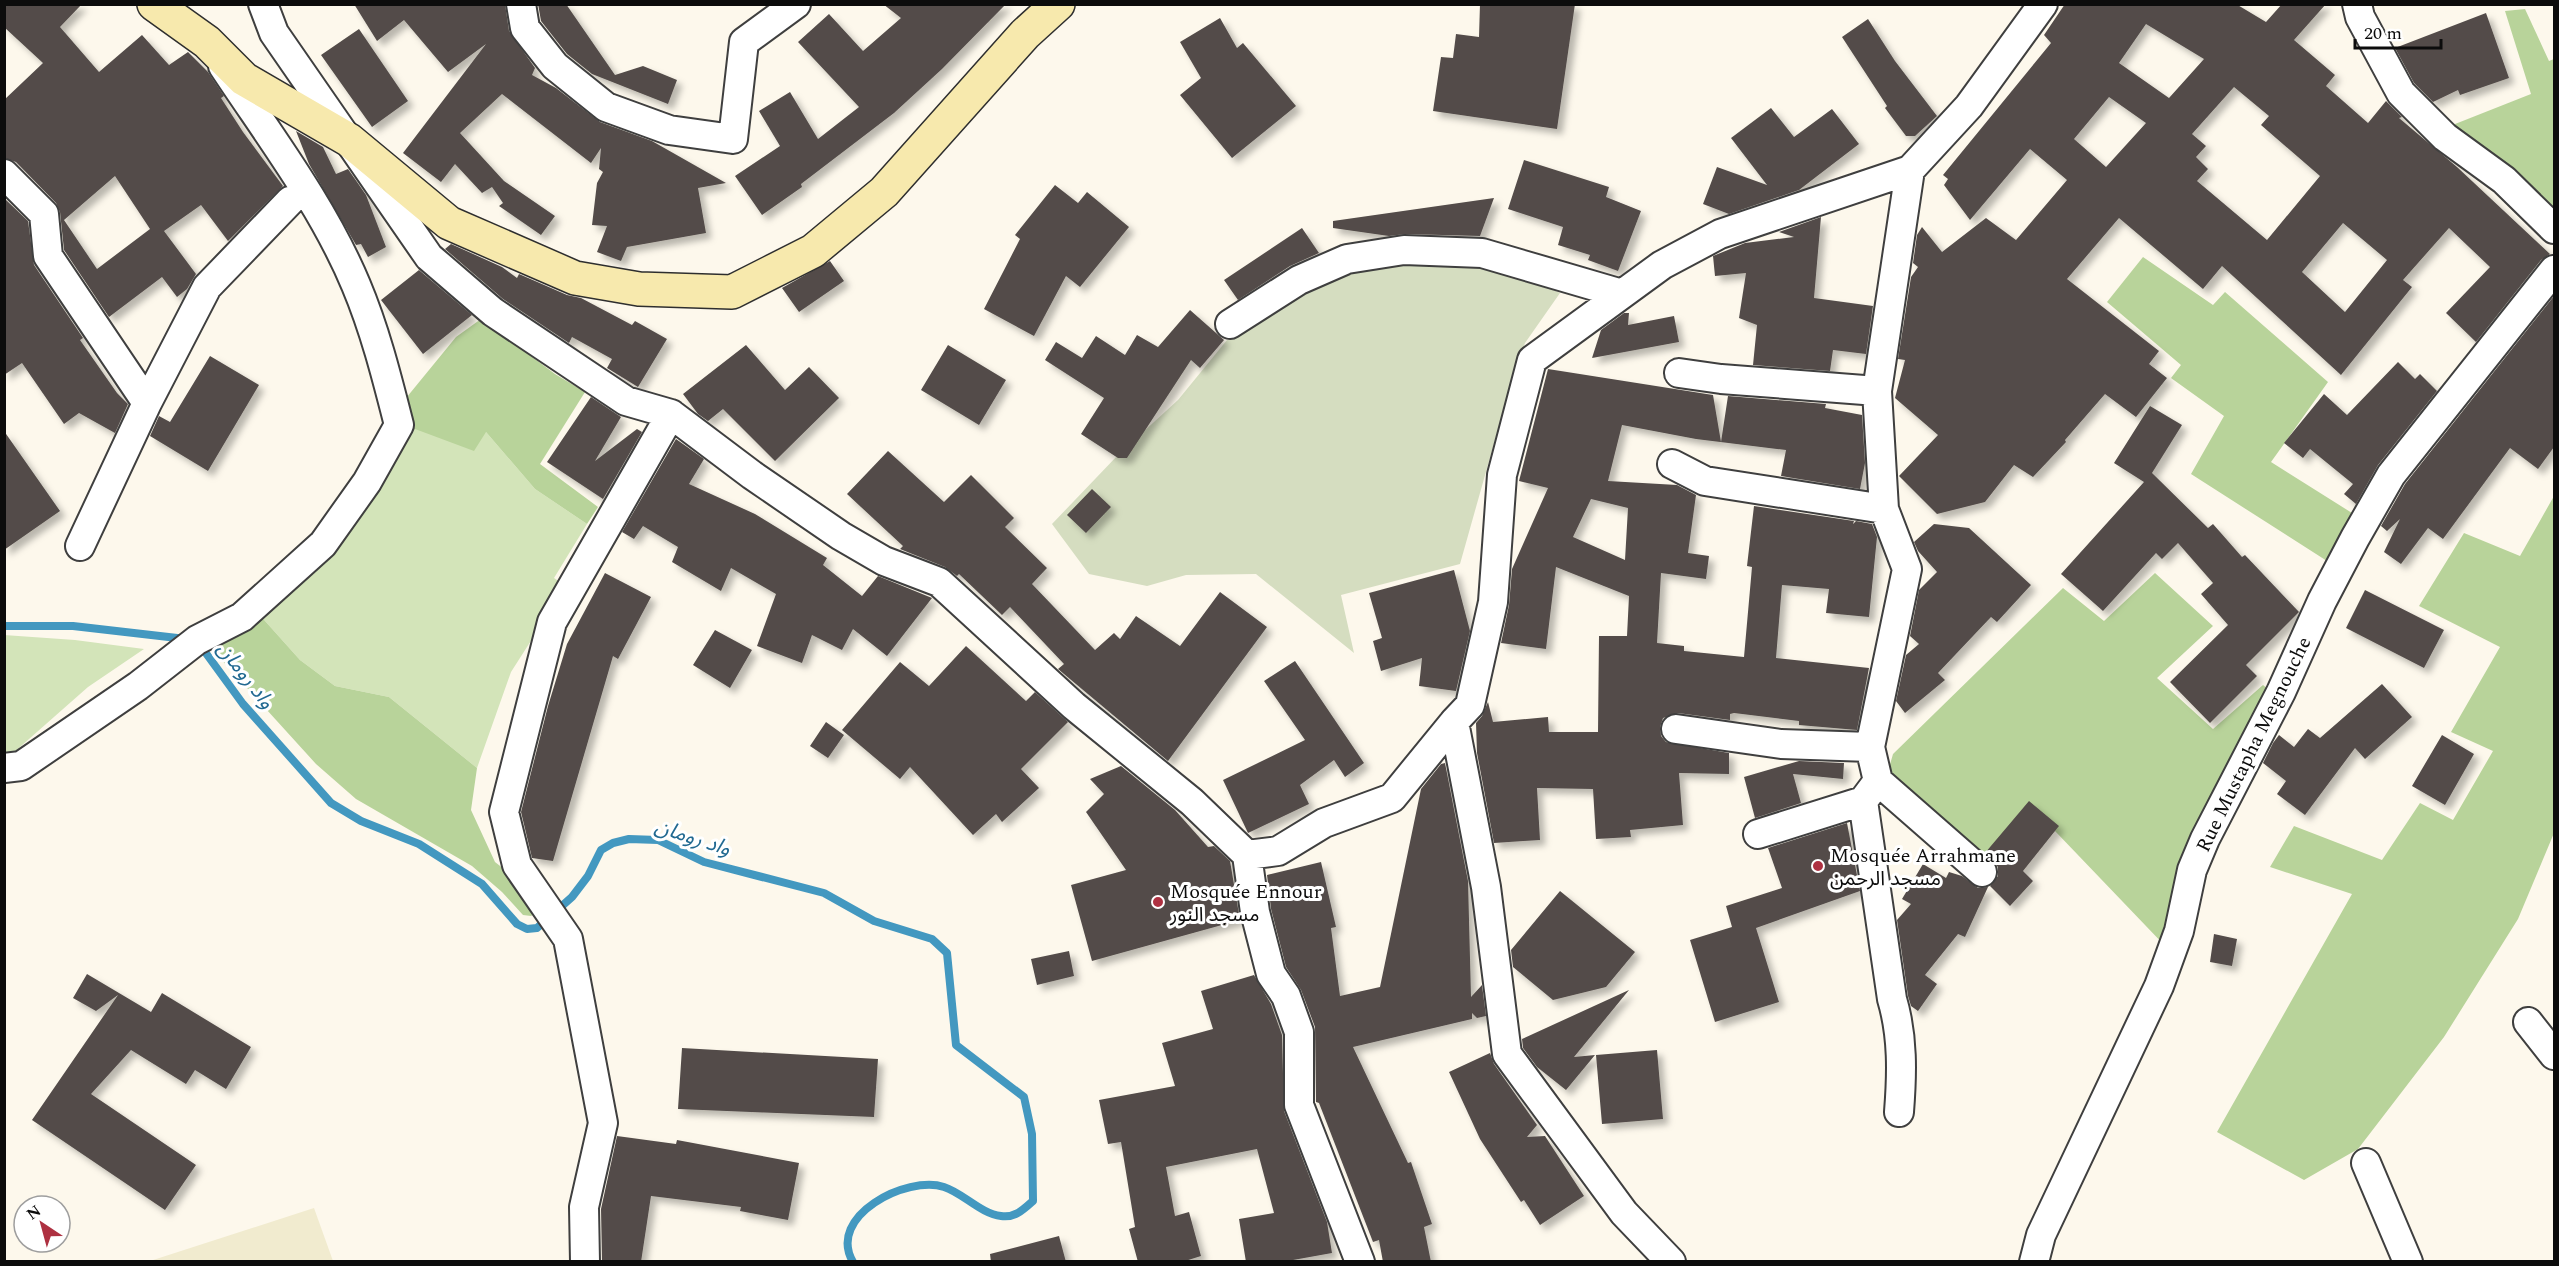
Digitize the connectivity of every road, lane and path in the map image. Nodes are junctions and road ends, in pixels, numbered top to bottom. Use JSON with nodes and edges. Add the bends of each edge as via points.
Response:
{"nodes":[{"id":1,"x":154,"y":4,"type":"edge"},
{"id":2,"x":263,"y":4,"type":"edge"},
{"id":3,"x":521,"y":4,"type":"edge"},
{"id":4,"x":796,"y":4,"type":"edge"},
{"id":5,"x":1058,"y":4,"type":"edge"},
{"id":6,"x":2043,"y":4,"type":"edge"},
{"id":7,"x":2357,"y":4,"type":"edge"},
{"id":8,"x":207,"y":42,"type":"junction"},
{"id":9,"x":349,"y":140,"type":"junction"},
{"id":10,"x":1910,"y":170,"type":"junction"},
{"id":11,"x":4,"y":174,"type":"edge"},
{"id":12,"x":290,"y":201,"type":"dead end"},
{"id":13,"x":2554,"y":229,"type":"edge"},
{"id":14,"x":2554,"y":270,"type":"edge"},
{"id":15,"x":1622,"y":294,"type":"junction"},
{"id":16,"x":1230,"y":324,"type":"dead end"},
{"id":17,"x":1680,"y":373,"type":"dead end"},
{"id":18,"x":1876,"y":391,"type":"junction"},
{"id":19,"x":147,"y":403,"type":"junction"},
{"id":20,"x":671,"y":414,"type":"junction"},
{"id":21,"x":1672,"y":464,"type":"dead end"},
{"id":22,"x":1884,"y":509,"type":"junction"},
{"id":23,"x":80,"y":546,"type":"dead end"},
{"id":24,"x":1454,"y":722,"type":"junction"},
{"id":25,"x":1677,"y":729,"type":"dead end"},
{"id":26,"x":1870,"y":747,"type":"junction"},
{"id":27,"x":4,"y":768,"type":"edge"},
{"id":28,"x":1870,"y":791,"type":"junction"},
{"id":29,"x":1758,"y":834,"type":"dead end"},
{"id":30,"x":1247,"y":855,"type":"junction"},
{"id":31,"x":1982,"y":872,"type":"dead end"},
{"id":32,"x":2528,"y":1022,"type":"dead end"},
{"id":33,"x":2554,"y":1055,"type":"edge"},
{"id":34,"x":1899,"y":1112,"type":"dead end"},
{"id":35,"x":2366,"y":1163,"type":"dead end"},
{"id":36,"x":585,"y":1262,"type":"edge"},
{"id":37,"x":1360,"y":1262,"type":"edge"},
{"id":38,"x":1671,"y":1262,"type":"edge"},
{"id":39,"x":2034,"y":1262,"type":"edge"},
{"id":40,"x":2408,"y":1262,"type":"edge"}],
"edges":[{"from":1,"to":8,"type":"main road"},
{"from":2,"to":9,"type":"street","via":[[274,33]]},
{"from":3,"to":4,"type":"street","via":[[525,28],[555,66],[606,107],[669,130],[733,139],[744,42]]},
{"from":5,"to":9,"type":"main road","via":[[1025,34],[884,192],[813,250],[732,292],[639,289],[575,278],[449,223]]},
{"from":6,"to":10,"type":"street","via":[[1969,106]]},
{"from":7,"to":13,"type":"street","via":[[2360,17],[2401,93],[2445,137],[2504,180]]},
{"from":8,"to":9,"type":"main road","via":[[244,79]]},
{"from":8,"to":27,"type":"street","via":[[315,204],[357,285],[399,425],[367,482],[323,544],[242,617],[197,640],[138,686],[21,766]]},
{"from":9,"to":20,"type":"street","via":[[429,257],[493,312],[626,401]]},
{"from":10,"to":15,"type":"street","via":[[1720,234],[1662,265]]},
{"from":10,"to":18,"type":"street"},
{"from":11,"to":19,"type":"street","via":[[44,214],[48,256]]},
{"from":12,"to":19,"type":"street","via":[[207,287]]},
{"from":14,"to":39,"type":"street","name":"Rue Mustapha Megnouche","via":[[2391,475],[2322,601],[2281,692],[2205,839],[2192,870],[2179,931],[2159,986],[2041,1235]]},
{"from":15,"to":16,"type":"street","via":[[1482,254],[1404,250],[1347,259],[1299,280]]},
{"from":15,"to":24,"type":"street","via":[[1532,360],[1502,475],[1493,602],[1470,705]]},
{"from":17,"to":18,"type":"street"},
{"from":18,"to":22,"type":"street"},
{"from":19,"to":23,"type":"street"},
{"from":20,"to":30,"type":"street","via":[[841,536],[884,561],[939,582],[1074,706],[1192,802]]},
{"from":20,"to":36,"type":"street","via":[[552,622],[504,812],[517,865],[568,939],[603,1123],[584,1207]]},
{"from":21,"to":22,"type":"street","via":[[1705,481]]},
{"from":22,"to":26,"type":"street","via":[[1907,569]]},
{"from":24,"to":30,"type":"street","via":[[1392,798],[1324,823],[1278,851]]},
{"from":24,"to":38,"type":"street","via":[[1486,887],[1507,1053],[1624,1213]]},
{"from":25,"to":26,"type":"street","via":[[1781,744]]},
{"from":26,"to":28,"type":"street"},
{"from":28,"to":29,"type":"street"},
{"from":28,"to":31,"type":"street"},
{"from":28,"to":34,"type":"street","via":[[1892,999],[1900,1026]]},
{"from":30,"to":37,"type":"street","via":[[1255,912],[1271,974],[1286,996],[1299,1032],[1299,1105]]},
{"from":32,"to":33,"type":"street"},
{"from":35,"to":40,"type":"street"}]}
